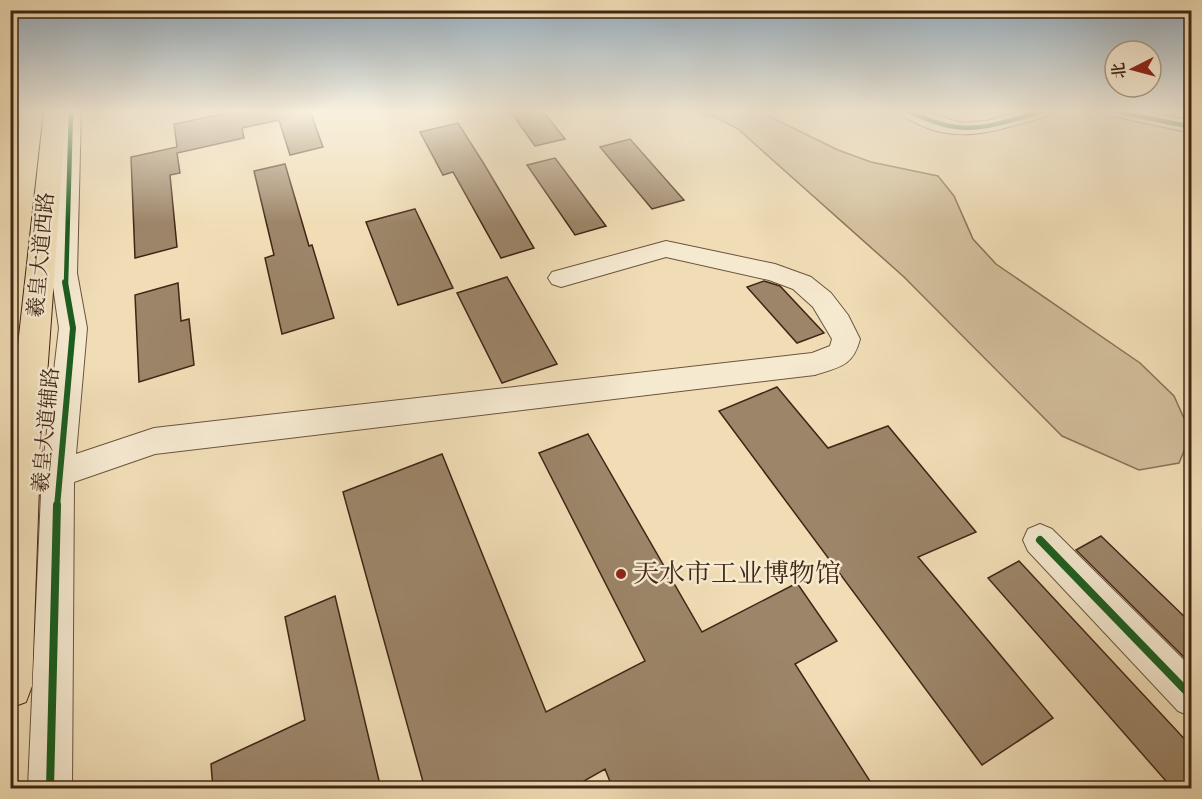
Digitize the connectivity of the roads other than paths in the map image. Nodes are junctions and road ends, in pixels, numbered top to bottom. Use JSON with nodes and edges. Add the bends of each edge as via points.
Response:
{"nodes":[{"id":1,"x":33,"y":148,"type":"edge"},
{"id":2,"x":52,"y":148,"type":"edge"},
{"id":3,"x":69,"y":148,"type":"edge"},
{"id":4,"x":561,"y":278,"type":"dead end"},
{"id":5,"x":10,"y":403,"type":"edge"},
{"id":6,"x":58,"y":474,"type":"junction"},
{"id":7,"x":21,"y":487,"type":"junction"},
{"id":8,"x":1040,"y":540,"type":"dead end"},
{"id":9,"x":10,"y":686,"type":"edge"},
{"id":10,"x":1191,"y":697,"type":"edge"},
{"id":11,"x":50,"y":789,"type":"edge"}],
"edges":[{"from":1,"to":5,"type":"main road","name":"羲皇大道西路"},
{"from":2,"to":7,"type":"main road","name":"羲皇大道西路"},
{"from":3,"to":6,"type":"street","name":"羲皇大道辅路","via":[[64,273],[73,328]]},
{"from":4,"to":6,"type":"street","via":[[666,249],[775,273],[802,283],[822,300],[846,339],[842,353],[815,364],[154,441]]},
{"from":6,"to":7,"type":"street"},
{"from":6,"to":11,"type":"street","name":"羲皇大道辅路"},
{"from":7,"to":9,"type":"main road","name":"羲皇大道西路"},
{"from":8,"to":10,"type":"street"}]}
